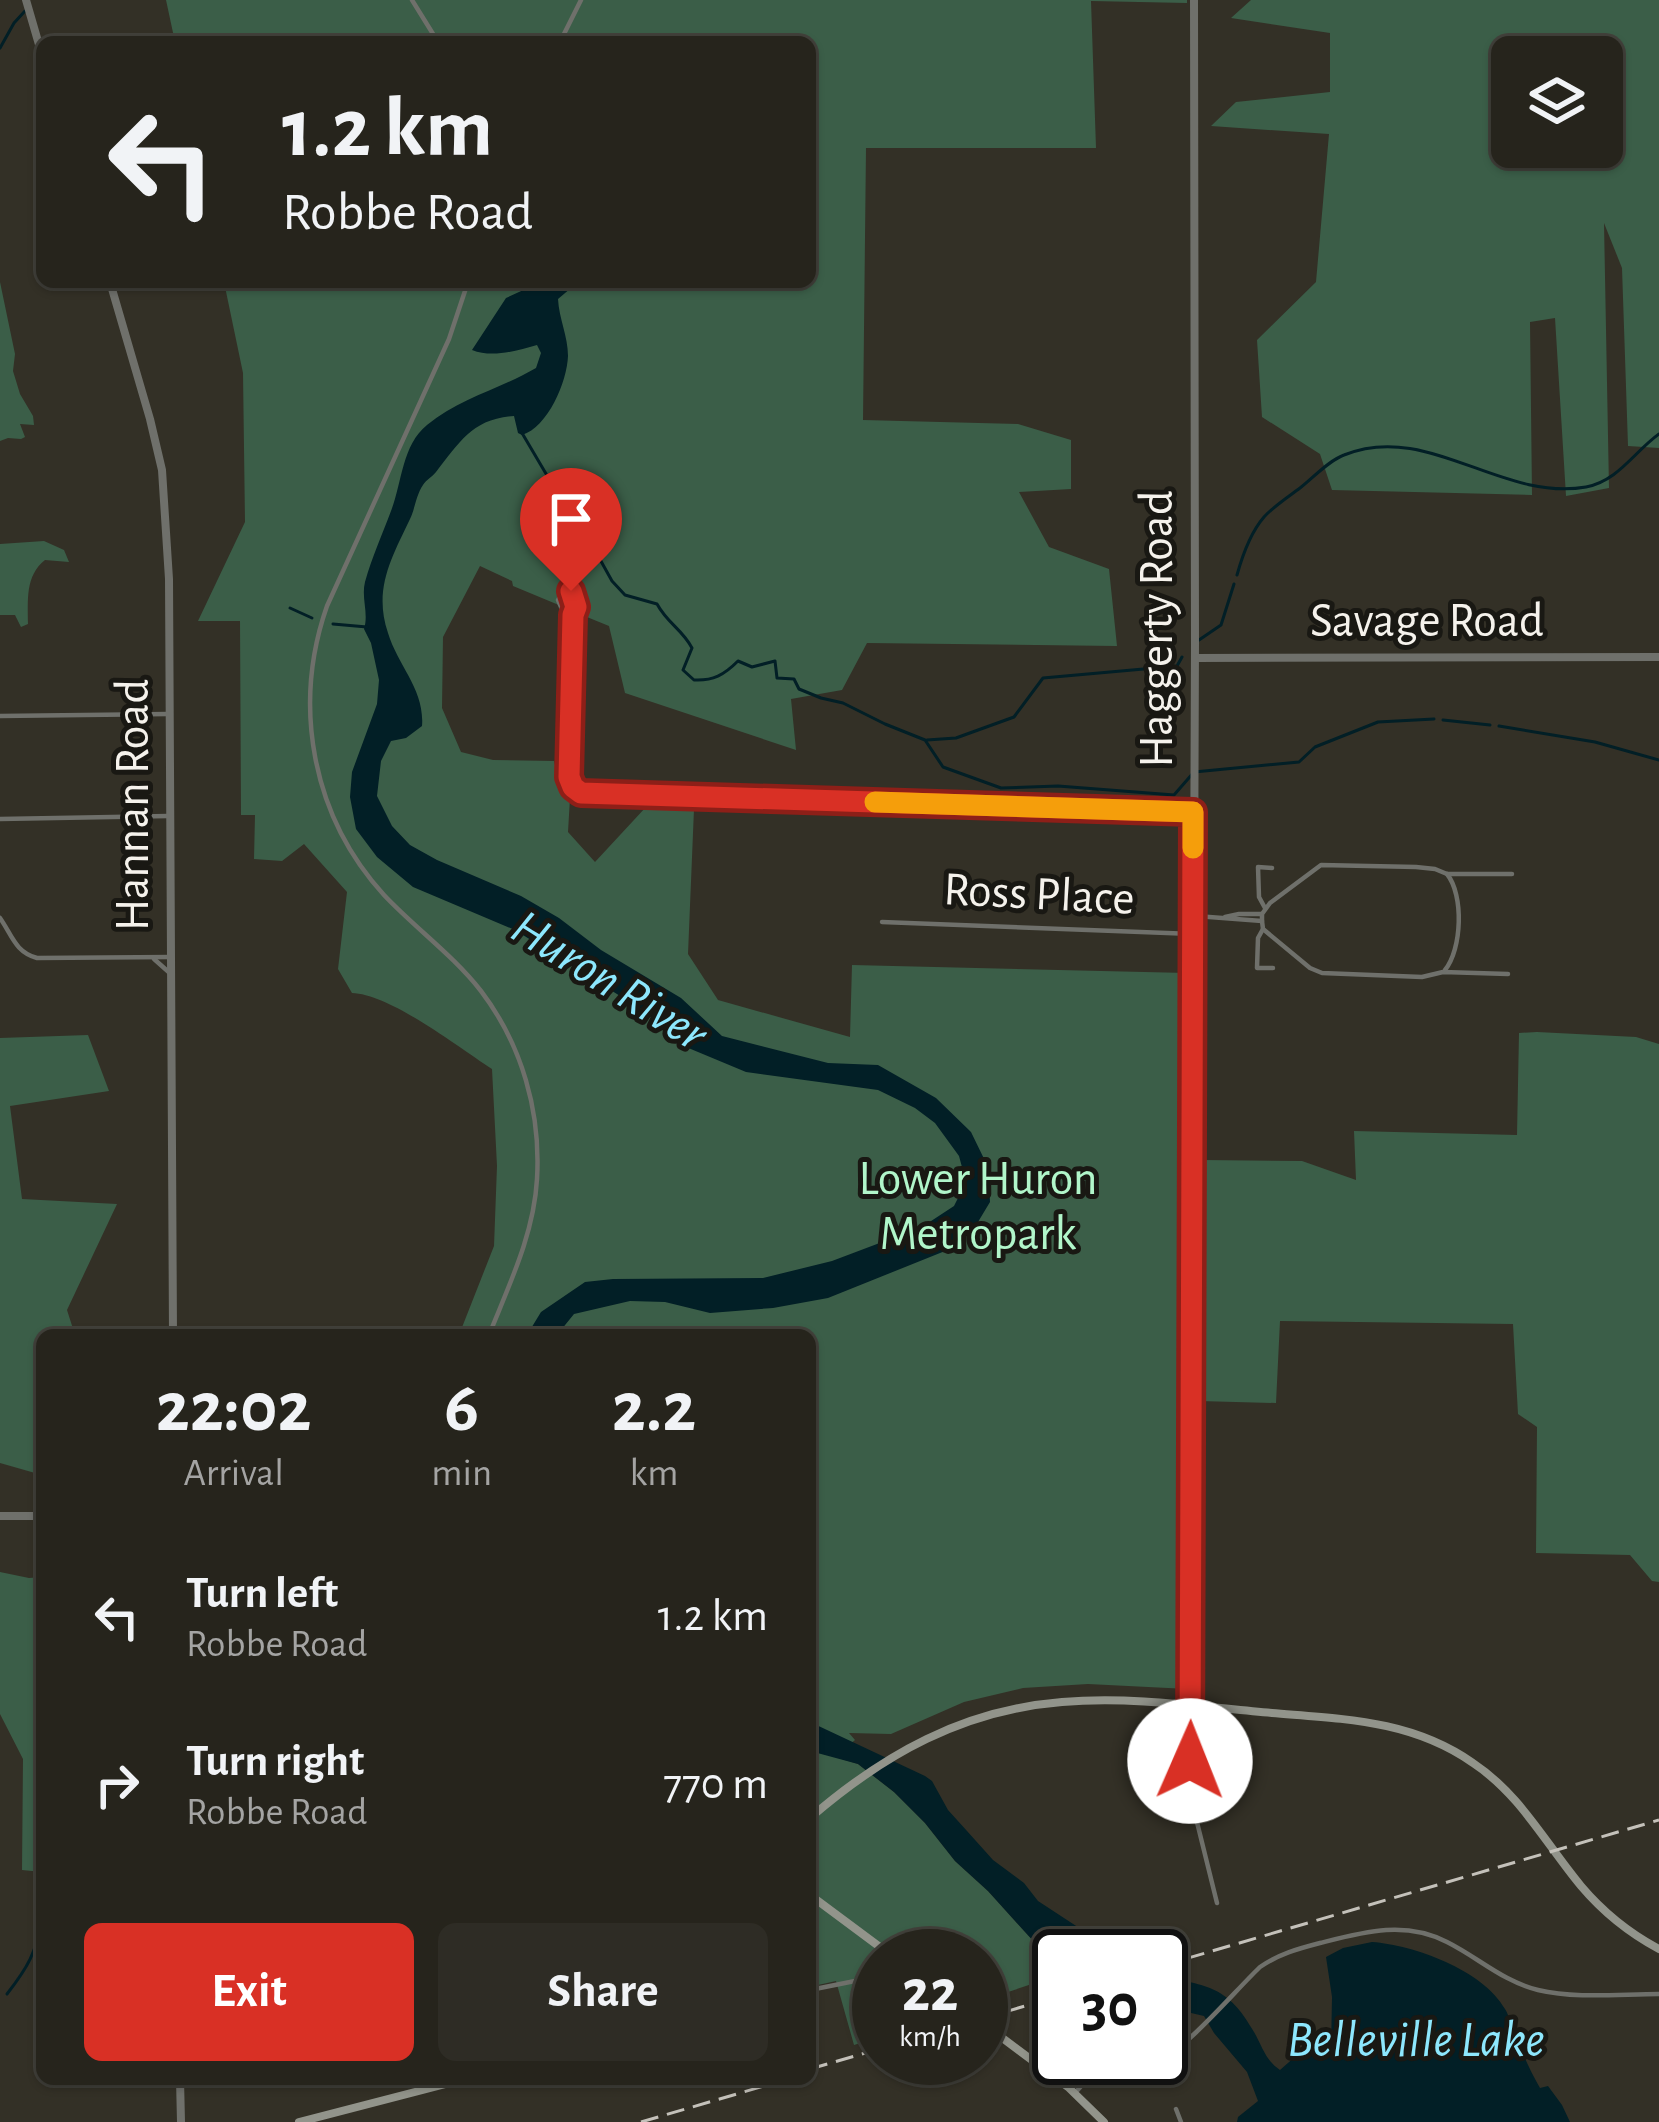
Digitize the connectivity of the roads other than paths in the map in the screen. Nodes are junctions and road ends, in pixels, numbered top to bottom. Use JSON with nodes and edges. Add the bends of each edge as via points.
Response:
{"nodes":[{"id":1,"x":26,"y":0,"type":"edge"},
{"id":2,"x":412,"y":0,"type":"edge"},
{"id":3,"x":581,"y":0,"type":"edge"},
{"id":4,"x":1194,"y":0,"type":"edge"},
{"id":5,"x":36,"y":36,"type":"edge"},
{"id":6,"x":434,"y":36,"type":"edge"},
{"id":7,"x":563,"y":36,"type":"edge"},
{"id":8,"x":112,"y":288,"type":"edge"},
{"id":9,"x":466,"y":288,"type":"edge"},
{"id":10,"x":572,"y":632,"type":"junction"},
{"id":11,"x":1659,"y":657,"type":"edge"},
{"id":12,"x":1195,"y":658,"type":"junction"},
{"id":13,"x":170,"y":715,"type":"junction"},
{"id":14,"x":0,"y":716,"type":"edge"},
{"id":15,"x":1193,"y":812,"type":"junction"},
{"id":16,"x":170,"y":816,"type":"junction"},
{"id":17,"x":0,"y":819,"type":"edge"},
{"id":18,"x":1272,"y":868,"type":"dead end"},
{"id":19,"x":1447,"y":874,"type":"junction"},
{"id":20,"x":1512,"y":874,"type":"dead end"},
{"id":21,"x":1193,"y":916,"type":"junction"},
{"id":22,"x":0,"y":918,"type":"edge"},
{"id":23,"x":1263,"y":918,"type":"junction"},
{"id":24,"x":882,"y":922,"type":"dead end"},
{"id":25,"x":1193,"y":934,"type":"junction"},
{"id":26,"x":172,"y":957,"type":"junction"},
{"id":27,"x":154,"y":959,"type":"junction"},
{"id":28,"x":1274,"y":968,"type":"dead end"},
{"id":29,"x":1443,"y":972,"type":"junction"},
{"id":30,"x":1508,"y":974,"type":"dead end"},
{"id":31,"x":172,"y":975,"type":"junction"},
{"id":32,"x":173,"y":1329,"type":"edge"},
{"id":33,"x":491,"y":1329,"type":"edge"},
{"id":34,"x":0,"y":1516,"type":"edge"},
{"id":35,"x":36,"y":1516,"type":"edge"},
{"id":36,"x":1191,"y":1706,"type":"junction"},
{"id":37,"x":816,"y":1813,"type":"edge"},
{"id":38,"x":816,"y":1899,"type":"edge"},
{"id":39,"x":1217,"y":1903,"type":"dead end"},
{"id":40,"x":856,"y":1929,"type":"edge"},
{"id":41,"x":1659,"y":1949,"type":"edge"},
{"id":42,"x":852,"y":1981,"type":"edge"},
{"id":43,"x":816,"y":1989,"type":"edge"},
{"id":44,"x":1659,"y":1994,"type":"edge"},
{"id":45,"x":1008,"y":2042,"type":"edge"},
{"id":46,"x":180,"y":2085,"type":"edge"},
{"id":47,"x":442,"y":2085,"type":"edge"},
{"id":48,"x":1075,"y":2093,"type":"junction"},
{"id":49,"x":1176,"y":2108,"type":"dead end"},
{"id":50,"x":181,"y":2122,"type":"edge"},
{"id":51,"x":298,"y":2122,"type":"edge"},
{"id":52,"x":1104,"y":2122,"type":"edge"},
{"id":53,"x":1181,"y":2122,"type":"edge"}],
"edges":[{"from":1,"to":5,"type":"street"},
{"from":2,"to":6,"type":"street"},
{"from":3,"to":7,"type":"street"},
{"from":4,"to":12,"type":"street","name":"Haggerty Road"},
{"from":8,"to":13,"type":"street","name":"Hannan Road","via":[[164,481]]},
{"from":9,"to":33,"type":"street","via":[[328,606],[310,697],[320,782],[335,822],[381,891],[482,992],[529,1089],[535,1200]]},
{"from":10,"to":10,"type":"street","via":[[574,598],[562,592],[558,600]]},
{"from":10,"to":15,"type":"street","via":[[569,777],[581,793]]},
{"from":11,"to":12,"type":"street","name":"Savage Road"},
{"from":12,"to":15,"type":"street","name":"Haggerty Road"},
{"from":13,"to":14,"type":"street"},
{"from":13,"to":16,"type":"street","name":"Hannan Road"},
{"from":15,"to":21,"type":"street","name":"Haggerty Road"},
{"from":16,"to":17,"type":"street"},
{"from":16,"to":26,"type":"street","name":"Hannan Road"},
{"from":18,"to":23,"type":"street","via":[[1258,867]]},
{"from":19,"to":20,"type":"street"},
{"from":19,"to":23,"type":"street","via":[[1321,866]]},
{"from":19,"to":29,"type":"street","via":[[1458,925],[1456,953]]},
{"from":21,"to":23,"type":"street"},
{"from":21,"to":25,"type":"street","name":"Haggerty Road"},
{"from":22,"to":27,"type":"street","via":[[31,956]]},
{"from":23,"to":28,"type":"street","via":[[1257,968]]},
{"from":23,"to":29,"type":"street","via":[[1322,974]]},
{"from":24,"to":25,"type":"street","name":"Ross Place"},
{"from":25,"to":36,"type":"street","name":"Haggerty Road"},
{"from":26,"to":27,"type":"street"},
{"from":26,"to":31,"type":"street","name":"Hannan Road"},
{"from":27,"to":31,"type":"street"},
{"from":29,"to":30,"type":"street"},
{"from":31,"to":32,"type":"street","name":"Hannan Road"},
{"from":34,"to":35,"type":"street"},
{"from":36,"to":37,"type":"main road","via":[[1031,1706],[965,1723],[904,1749]]},
{"from":36,"to":39,"type":"street","name":"Haggerty Road","via":[[1192,1802]]},
{"from":36,"to":41,"type":"main road","via":[[1368,1721],[1439,1742],[1501,1785],[1598,1904]]},
{"from":38,"to":40,"type":"main road"},
{"from":42,"to":43,"type":"street"},
{"from":44,"to":48,"type":"street","via":[[1538,1990],[1447,1941],[1402,1929],[1367,1931],[1271,1959],[1167,2057],[1120,2074],[1092,2074]]},
{"from":45,"to":48,"type":"main road"},
{"from":46,"to":50,"type":"street"},
{"from":47,"to":51,"type":"main road"},
{"from":48,"to":52,"type":"main road"},
{"from":49,"to":53,"type":"street"}]}
